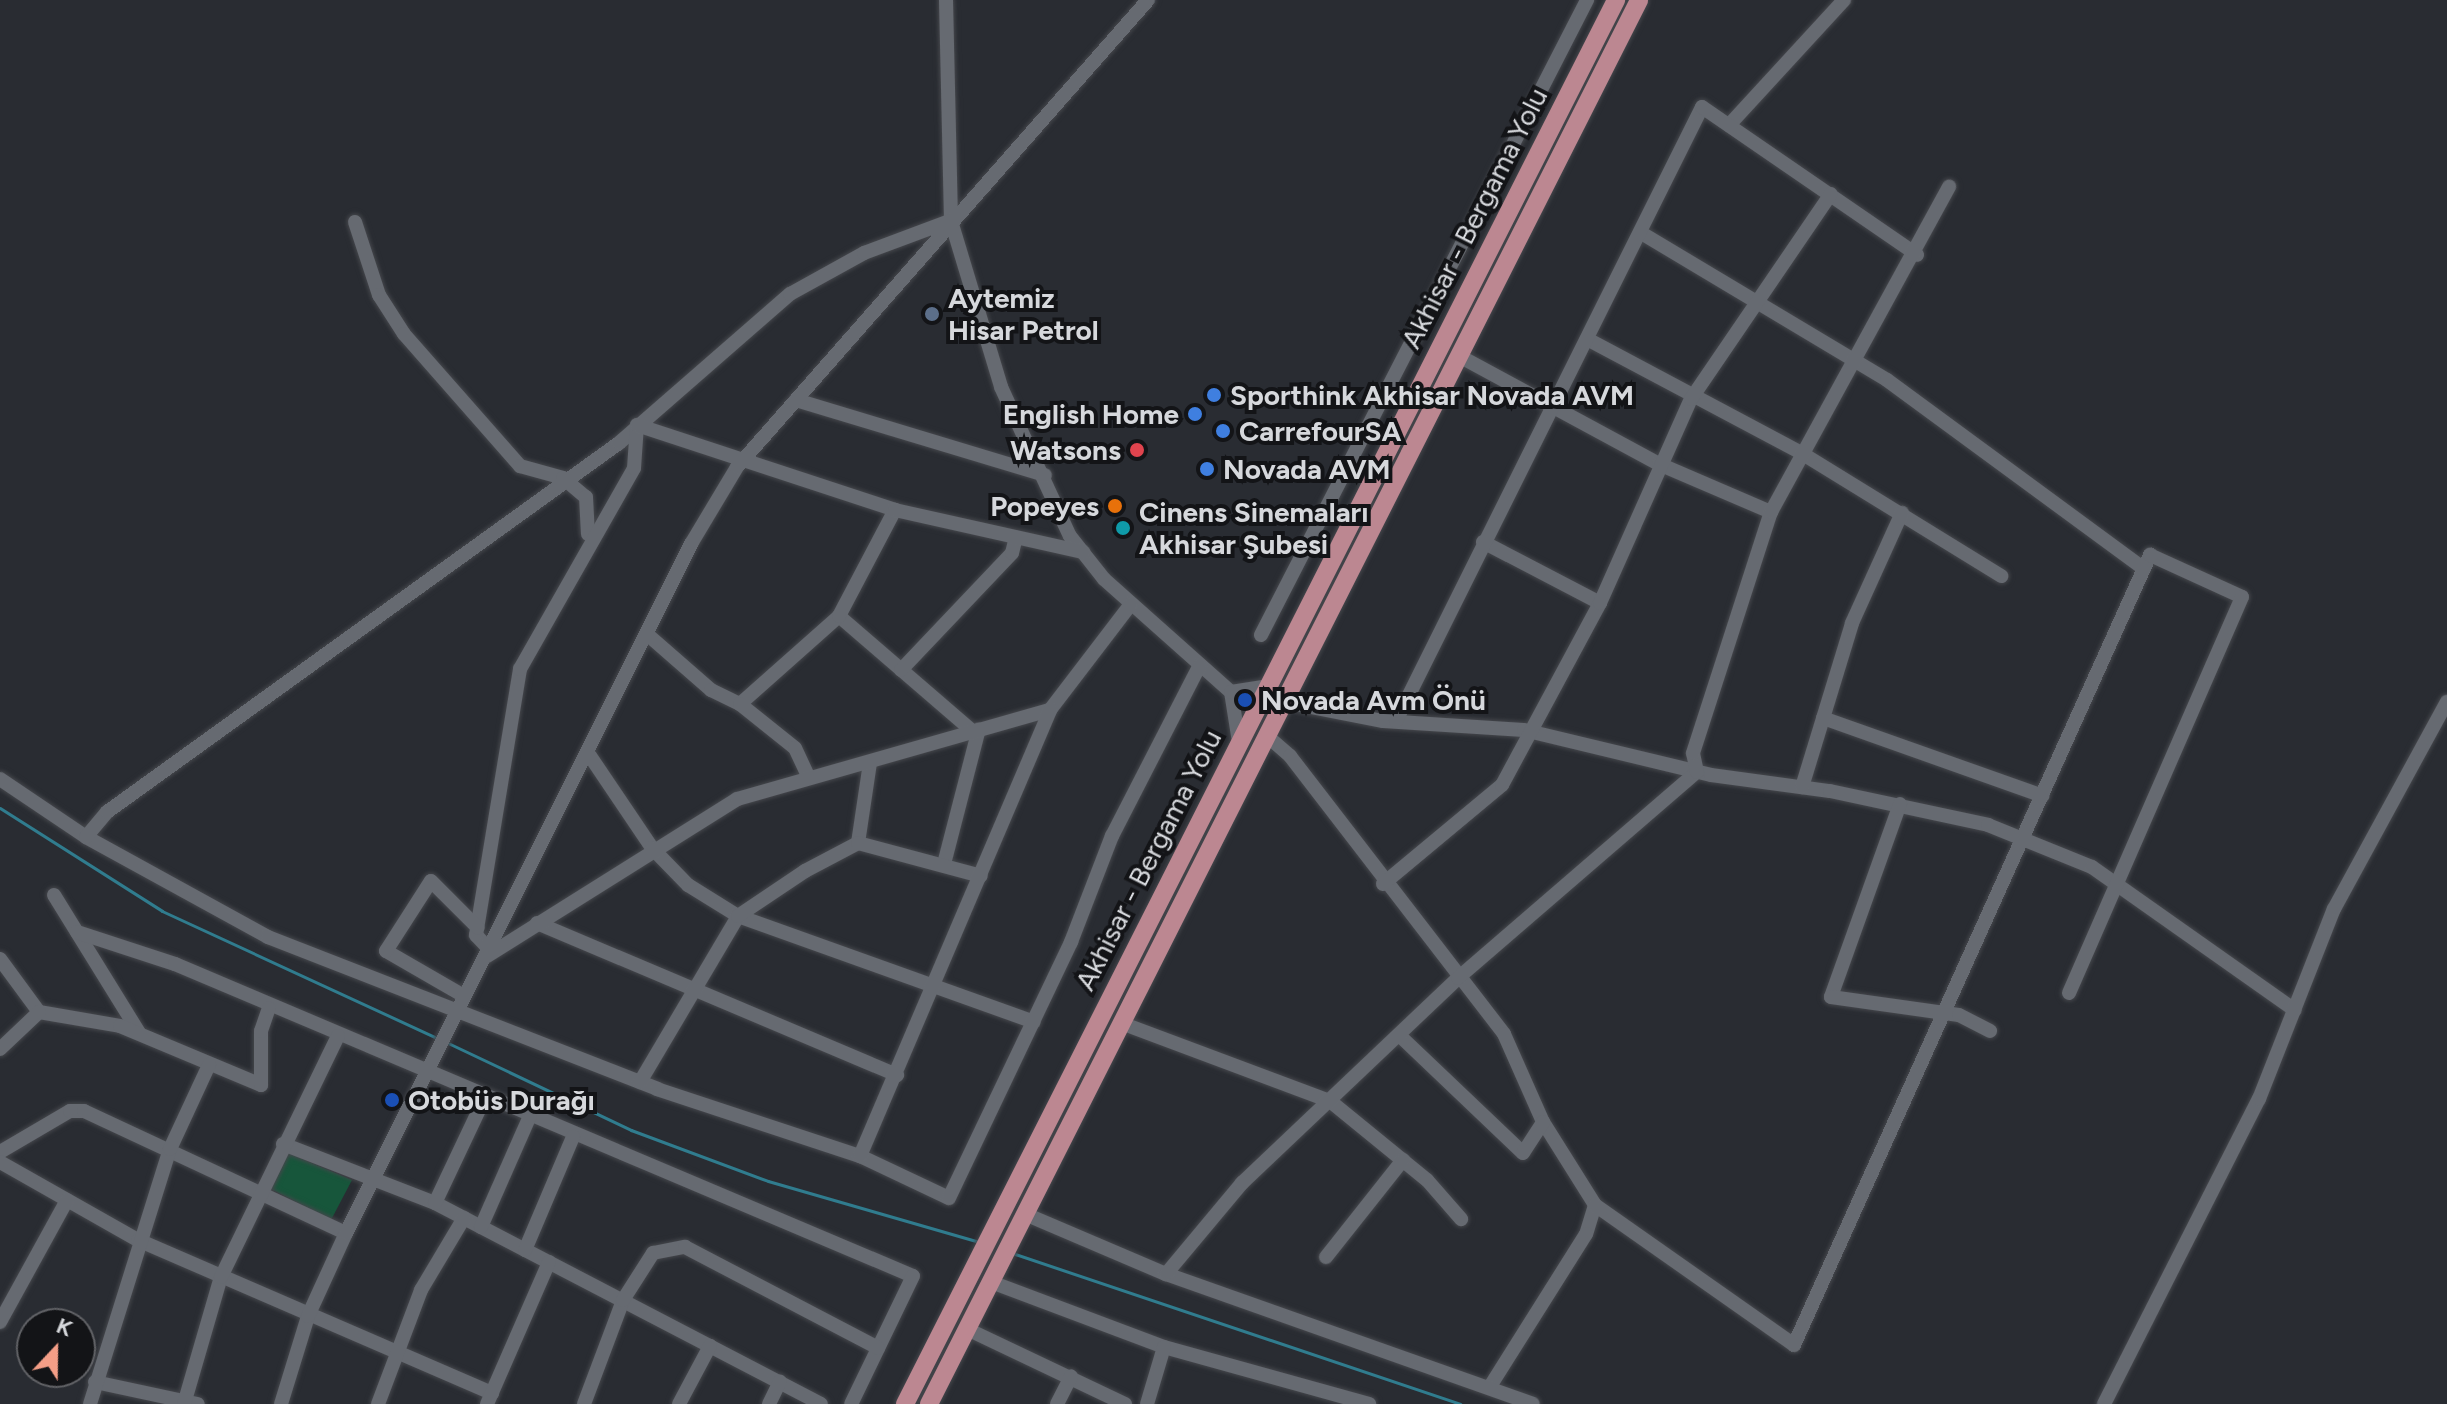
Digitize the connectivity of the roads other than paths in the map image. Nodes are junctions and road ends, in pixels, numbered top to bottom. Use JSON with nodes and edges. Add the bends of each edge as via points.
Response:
{"nodes":[{"id":1,"x":946,"y":0,"type":"edge"},
{"id":2,"x":1148,"y":0,"type":"edge"},
{"id":3,"x":1587,"y":0,"type":"edge"},
{"id":4,"x":1616,"y":0,"type":"edge"},
{"id":5,"x":1639,"y":0,"type":"edge"},
{"id":6,"x":1844,"y":0,"type":"edge"},
{"id":7,"x":1729,"y":125,"type":"junction"},
{"id":8,"x":1949,"y":187,"type":"dead end"},
{"id":9,"x":1831,"y":194,"type":"junction"},
{"id":10,"x":951,"y":221,"type":"junction"},
{"id":11,"x":355,"y":222,"type":"dead end"},
{"id":12,"x":1643,"y":234,"type":"junction"},
{"id":13,"x":1917,"y":255,"type":"junction"},
{"id":14,"x":1758,"y":305,"type":"junction"},
{"id":15,"x":1589,"y":340,"type":"junction"},
{"id":16,"x":1461,"y":357,"type":"junction"},
{"id":17,"x":1855,"y":361,"type":"junction"},
{"id":18,"x":1691,"y":399,"type":"junction"},
{"id":19,"x":796,"y":400,"type":"junction"},
{"id":20,"x":1555,"y":407,"type":"junction"},
{"id":21,"x":637,"y":425,"type":"junction"},
{"id":22,"x":1803,"y":454,"type":"junction"},
{"id":23,"x":745,"y":458,"type":"junction"},
{"id":24,"x":1659,"y":464,"type":"junction"},
{"id":25,"x":1045,"y":475,"type":"junction"},
{"id":26,"x":563,"y":478,"type":"junction"},
{"id":27,"x":895,"y":510,"type":"junction"},
{"id":28,"x":1771,"y":512,"type":"junction"},
{"id":29,"x":1902,"y":513,"type":"junction"},
{"id":30,"x":1016,"y":537,"type":"junction"},
{"id":31,"x":587,"y":542,"type":"junction"},
{"id":32,"x":1483,"y":542,"type":"junction"},
{"id":33,"x":1083,"y":552,"type":"junction"},
{"id":34,"x":2144,"y":569,"type":"junction"},
{"id":35,"x":2001,"y":576,"type":"dead end"},
{"id":36,"x":1600,"y":603,"type":"junction"},
{"id":37,"x":1131,"y":604,"type":"junction"},
{"id":38,"x":839,"y":616,"type":"junction"},
{"id":39,"x":648,"y":635,"type":"junction"},
{"id":40,"x":1261,"y":635,"type":"dead end"},
{"id":41,"x":1200,"y":665,"type":"junction"},
{"id":42,"x":901,"y":670,"type":"junction"},
{"id":43,"x":1268,"y":686,"type":"junction"},
{"id":44,"x":1231,"y":692,"type":"junction"},
{"id":45,"x":1285,"y":702,"type":"junction"},
{"id":46,"x":2447,"y":702,"type":"edge"},
{"id":47,"x":740,"y":704,"type":"junction"},
{"id":48,"x":1050,"y":710,"type":"junction"},
{"id":49,"x":1823,"y":718,"type":"junction"},
{"id":50,"x":1396,"y":721,"type":"junction"},
{"id":51,"x":975,"y":730,"type":"junction"},
{"id":52,"x":1529,"y":731,"type":"junction"},
{"id":53,"x":1266,"y":735,"type":"junction"},
{"id":54,"x":1239,"y":742,"type":"junction"},
{"id":55,"x":590,"y":756,"type":"junction"},
{"id":56,"x":870,"y":763,"type":"junction"},
{"id":57,"x":1697,"y":772,"type":"junction"},
{"id":58,"x":809,"y":778,"type":"junction"},
{"id":59,"x":0,"y":779,"type":"edge"},
{"id":60,"x":1802,"y":787,"type":"junction"},
{"id":61,"x":2043,"y":796,"type":"junction"},
{"id":62,"x":1900,"y":804,"type":"junction"},
{"id":63,"x":86,"y":837,"type":"junction"},
{"id":64,"x":2024,"y":840,"type":"junction"},
{"id":65,"x":858,"y":843,"type":"junction"},
{"id":66,"x":652,"y":848,"type":"junction"},
{"id":67,"x":944,"y":864,"type":"junction"},
{"id":68,"x":981,"y":876,"type":"junction"},
{"id":69,"x":1383,"y":884,"type":"junction"},
{"id":70,"x":2117,"y":887,"type":"junction"},
{"id":71,"x":54,"y":895,"type":"dead end"},
{"id":72,"x":738,"y":916,"type":"junction"},
{"id":73,"x":537,"y":923,"type":"junction"},
{"id":74,"x":478,"y":928,"type":"junction"},
{"id":75,"x":77,"y":932,"type":"junction"},
{"id":76,"x":486,"y":954,"type":"junction"},
{"id":77,"x":0,"y":959,"type":"edge"},
{"id":78,"x":1458,"y":978,"type":"junction"},
{"id":79,"x":931,"y":987,"type":"junction"},
{"id":80,"x":688,"y":990,"type":"junction"},
{"id":81,"x":2069,"y":993,"type":"dead end"},
{"id":82,"x":459,"y":1006,"type":"junction"},
{"id":83,"x":269,"y":1008,"type":"junction"},
{"id":84,"x":2295,"y":1010,"type":"junction"},
{"id":85,"x":39,"y":1012,"type":"junction"},
{"id":86,"x":1947,"y":1016,"type":"junction"},
{"id":87,"x":1034,"y":1022,"type":"junction"},
{"id":88,"x":1121,"y":1023,"type":"junction"},
{"id":89,"x":1990,"y":1031,"type":"dead end"},
{"id":90,"x":140,"y":1034,"type":"junction"},
{"id":91,"x":1399,"y":1035,"type":"junction"},
{"id":92,"x":338,"y":1036,"type":"junction"},
{"id":93,"x":0,"y":1049,"type":"edge"},
{"id":94,"x":209,"y":1065,"type":"junction"},
{"id":95,"x":427,"y":1074,"type":"junction"},
{"id":96,"x":897,"y":1075,"type":"junction"},
{"id":97,"x":640,"y":1082,"type":"junction"},
{"id":98,"x":485,"y":1097,"type":"junction"},
{"id":99,"x":1330,"y":1101,"type":"junction"},
{"id":100,"x":530,"y":1116,"type":"junction"},
{"id":101,"x":1543,"y":1122,"type":"junction"},
{"id":102,"x":573,"y":1137,"type":"junction"},
{"id":103,"x":283,"y":1144,"type":"junction"},
{"id":104,"x":170,"y":1149,"type":"junction"},
{"id":105,"x":0,"y":1152,"type":"edge"},
{"id":106,"x":860,"y":1156,"type":"junction"},
{"id":107,"x":1403,"y":1160,"type":"junction"},
{"id":108,"x":0,"y":1162,"type":"edge"},
{"id":109,"x":373,"y":1181,"type":"junction"},
{"id":110,"x":261,"y":1189,"type":"junction"},
{"id":111,"x":67,"y":1200,"type":"junction"},
{"id":112,"x":435,"y":1203,"type":"junction"},
{"id":113,"x":1595,"y":1205,"type":"junction"},
{"id":114,"x":464,"y":1218,"type":"junction"},
{"id":115,"x":1461,"y":1219,"type":"dead end"},
{"id":116,"x":1022,"y":1222,"type":"junction"},
{"id":117,"x":481,"y":1227,"type":"junction"},
{"id":118,"x":346,"y":1233,"type":"junction"},
{"id":119,"x":138,"y":1240,"type":"junction"},
{"id":120,"x":525,"y":1250,"type":"junction"},
{"id":121,"x":1326,"y":1257,"type":"dead end"},
{"id":122,"x":549,"y":1262,"type":"junction"},
{"id":123,"x":996,"y":1274,"type":"junction"},
{"id":124,"x":1166,"y":1274,"type":"junction"},
{"id":125,"x":221,"y":1277,"type":"junction"},
{"id":126,"x":623,"y":1300,"type":"junction"},
{"id":127,"x":308,"y":1316,"type":"junction"},
{"id":128,"x":1,"y":1317,"type":"edge"},
{"id":129,"x":967,"y":1329,"type":"junction"},
{"id":130,"x":710,"y":1346,"type":"junction"},
{"id":131,"x":1164,"y":1347,"type":"junction"},
{"id":132,"x":878,"y":1348,"type":"junction"},
{"id":133,"x":392,"y":1354,"type":"junction"},
{"id":134,"x":1071,"y":1376,"type":"junction"},
{"id":135,"x":96,"y":1379,"type":"edge"},
{"id":136,"x":780,"y":1381,"type":"junction"},
{"id":137,"x":96,"y":1382,"type":"edge"},
{"id":138,"x":1491,"y":1385,"type":"junction"},
{"id":139,"x":489,"y":1399,"type":"edge"},
{"id":140,"x":189,"y":1403,"type":"edge"},
{"id":141,"x":281,"y":1404,"type":"edge"},
{"id":142,"x":378,"y":1404,"type":"edge"},
{"id":143,"x":584,"y":1404,"type":"edge"},
{"id":144,"x":679,"y":1404,"type":"edge"},
{"id":145,"x":769,"y":1404,"type":"edge"},
{"id":146,"x":821,"y":1404,"type":"edge"},
{"id":147,"x":851,"y":1404,"type":"edge"},
{"id":148,"x":905,"y":1404,"type":"edge"},
{"id":149,"x":929,"y":1404,"type":"edge"},
{"id":150,"x":1057,"y":1404,"type":"edge"},
{"id":151,"x":1125,"y":1404,"type":"edge"},
{"id":152,"x":1147,"y":1404,"type":"edge"},
{"id":153,"x":1369,"y":1404,"type":"edge"},
{"id":154,"x":1533,"y":1404,"type":"edge"},
{"id":155,"x":2104,"y":1404,"type":"edge"}],
"edges":[{"from":1,"to":10,"type":"street"},
{"from":2,"to":10,"type":"street"},
{"from":3,"to":40,"type":"street"},
{"from":4,"to":43,"type":"main road","name":"Akhisar - Bergama Yolu"},
{"from":5,"to":16,"type":"main road","name":"Akhisar - Bergama Yolu"},
{"from":6,"to":7,"type":"street"},
{"from":7,"to":9,"type":"street"},
{"from":7,"to":12,"type":"street","via":[[1702,107]]},
{"from":8,"to":13,"type":"street"},
{"from":9,"to":13,"type":"street"},
{"from":9,"to":14,"type":"street"},
{"from":10,"to":19,"type":"street"},
{"from":10,"to":21,"type":"street","via":[[864,253],[790,294]]},
{"from":10,"to":25,"type":"street","via":[[976,319]]},
{"from":11,"to":26,"type":"street","via":[[379,295],[404,334],[520,466]]},
{"from":12,"to":14,"type":"street"},
{"from":12,"to":15,"type":"street"},
{"from":13,"to":17,"type":"street"},
{"from":14,"to":17,"type":"street"},
{"from":14,"to":18,"type":"street"},
{"from":15,"to":18,"type":"street"},
{"from":15,"to":20,"type":"street"},
{"from":16,"to":20,"type":"street"},
{"from":16,"to":45,"type":"main road","name":"Akhisar - Bergama Yolu"},
{"from":17,"to":22,"type":"street"},
{"from":17,"to":34,"type":"street","via":[[1976,441]]},
{"from":18,"to":22,"type":"street"},
{"from":18,"to":24,"type":"street"},
{"from":19,"to":23,"type":"street"},
{"from":19,"to":25,"type":"street"},
{"from":20,"to":24,"type":"street"},
{"from":20,"to":32,"type":"street"},
{"from":21,"to":23,"type":"street"},
{"from":21,"to":26,"type":"street"},
{"from":21,"to":31,"type":"street","via":[[634,468]]},
{"from":22,"to":28,"type":"street"},
{"from":22,"to":29,"type":"street"},
{"from":23,"to":27,"type":"street"},
{"from":23,"to":39,"type":"street","via":[[691,544]]},
{"from":24,"to":28,"type":"street"},
{"from":24,"to":36,"type":"street"},
{"from":25,"to":33,"type":"street"},
{"from":26,"to":31,"type":"street","via":[[586,497]]},
{"from":26,"to":63,"type":"street","via":[[107,812]]},
{"from":27,"to":30,"type":"street"},
{"from":27,"to":38,"type":"street"},
{"from":28,"to":57,"type":"street","via":[[1693,753]]},
{"from":29,"to":35,"type":"street"},
{"from":29,"to":49,"type":"street","via":[[1852,623]]},
{"from":30,"to":33,"type":"street"},
{"from":30,"to":42,"type":"street","via":[[1012,553]]},
{"from":31,"to":74,"type":"street","via":[[520,669]]},
{"from":32,"to":36,"type":"street"},
{"from":32,"to":50,"type":"street"},
{"from":33,"to":37,"type":"street"},
{"from":34,"to":61,"type":"street"},
{"from":34,"to":70,"type":"street","via":[[2150,555],[2242,597]]},
{"from":36,"to":52,"type":"street"},
{"from":37,"to":41,"type":"street"},
{"from":37,"to":48,"type":"street"},
{"from":38,"to":42,"type":"street"},
{"from":38,"to":47,"type":"street"},
{"from":39,"to":47,"type":"street","via":[[711,690]]},
{"from":39,"to":55,"type":"street"},
{"from":41,"to":44,"type":"street"},
{"from":41,"to":87,"type":"street","via":[[1112,836]]},
{"from":42,"to":51,"type":"street"},
{"from":43,"to":44,"type":"street"},
{"from":43,"to":54,"type":"main road","name":"Akhisar - Bergama Yolu"},
{"from":44,"to":54,"type":"street"},
{"from":45,"to":50,"type":"street"},
{"from":45,"to":53,"type":"main road","name":"Akhisar - Bergama Yolu"},
{"from":46,"to":84,"type":"street","via":[[2334,909]]},
{"from":47,"to":58,"type":"street","via":[[795,748]]},
{"from":48,"to":51,"type":"street"},
{"from":48,"to":68,"type":"street"},
{"from":49,"to":60,"type":"street"},
{"from":49,"to":61,"type":"street"},
{"from":50,"to":52,"type":"street"},
{"from":51,"to":56,"type":"street"},
{"from":51,"to":67,"type":"street"},
{"from":52,"to":57,"type":"street"},
{"from":52,"to":69,"type":"street","via":[[1502,785]]},
{"from":53,"to":69,"type":"street","via":[[1290,756]]},
{"from":53,"to":88,"type":"main road","name":"Akhisar - Bergama Yolu"},
{"from":54,"to":148,"type":"main road","name":"Akhisar - Bergama Yolu"},
{"from":55,"to":66,"type":"street"},
{"from":55,"to":76,"type":"street"},
{"from":56,"to":58,"type":"street"},
{"from":56,"to":65,"type":"street"},
{"from":57,"to":60,"type":"street"},
{"from":57,"to":78,"type":"street"},
{"from":58,"to":66,"type":"street","via":[[737,799]]},
{"from":59,"to":63,"type":"street"},
{"from":60,"to":62,"type":"street"},
{"from":61,"to":64,"type":"street"},
{"from":62,"to":64,"type":"street"},
{"from":62,"to":86,"type":"street","via":[[1831,997]]},
{"from":63,"to":82,"type":"street","via":[[268,937]]},
{"from":64,"to":70,"type":"street","via":[[2092,867]]},
{"from":64,"to":86,"type":"street"},
{"from":65,"to":67,"type":"street"},
{"from":65,"to":72,"type":"street"},
{"from":66,"to":72,"type":"street","via":[[688,885]]},
{"from":66,"to":73,"type":"street"},
{"from":67,"to":68,"type":"street"},
{"from":68,"to":79,"type":"street"},
{"from":69,"to":78,"type":"street"},
{"from":70,"to":81,"type":"street"},
{"from":70,"to":84,"type":"street"},
{"from":71,"to":75,"type":"street"},
{"from":72,"to":79,"type":"street"},
{"from":72,"to":80,"type":"street"},
{"from":73,"to":76,"type":"street"},
{"from":73,"to":80,"type":"street"},
{"from":74,"to":76,"type":"street"},
{"from":74,"to":82,"type":"street","via":[[431,881],[386,951]]},
{"from":75,"to":83,"type":"street","via":[[175,964]]},
{"from":75,"to":90,"type":"street"},
{"from":76,"to":82,"type":"street"},
{"from":77,"to":85,"type":"street"},
{"from":78,"to":91,"type":"street"},
{"from":78,"to":101,"type":"street","via":[[1504,1034]]},
{"from":79,"to":87,"type":"street"},
{"from":79,"to":96,"type":"street"},
{"from":80,"to":96,"type":"street"},
{"from":80,"to":97,"type":"street"},
{"from":82,"to":95,"type":"street"},
{"from":82,"to":97,"type":"street"},
{"from":83,"to":92,"type":"street"},
{"from":83,"to":94,"type":"street","via":[[261,1031],[261,1085]]},
{"from":84,"to":155,"type":"street","via":[[2259,1099]]},
{"from":85,"to":90,"type":"street","via":[[67,1011]]},
{"from":85,"to":93,"type":"street"},
{"from":86,"to":89,"type":"street"},
{"from":86,"to":113,"type":"street","via":[[1794,1345]]},
{"from":87,"to":106,"type":"street","via":[[949,1198]]},
{"from":88,"to":99,"type":"street"},
{"from":88,"to":116,"type":"main road","name":"Akhisar - Bergama Yolu"},
{"from":90,"to":94,"type":"street"},
{"from":91,"to":99,"type":"street"},
{"from":91,"to":101,"type":"street","via":[[1523,1153]]},
{"from":92,"to":95,"type":"street"},
{"from":92,"to":103,"type":"street"},
{"from":94,"to":104,"type":"street"},
{"from":95,"to":98,"type":"street"},
{"from":95,"to":109,"type":"street"},
{"from":96,"to":106,"type":"street"},
{"from":97,"to":106,"type":"street"},
{"from":98,"to":100,"type":"street"},
{"from":98,"to":112,"type":"street"},
{"from":99,"to":107,"type":"street"},
{"from":99,"to":124,"type":"street","via":[[1242,1183]]},
{"from":100,"to":102,"type":"street"},
{"from":100,"to":117,"type":"street"},
{"from":101,"to":113,"type":"street","via":[[1585,1180]]},
{"from":102,"to":120,"type":"street"},
{"from":102,"to":132,"type":"street","via":[[913,1276]]},
{"from":103,"to":109,"type":"street"},
{"from":103,"to":110,"type":"street"},
{"from":104,"to":105,"type":"street","via":[[70,1111]]},
{"from":104,"to":110,"type":"street"},
{"from":104,"to":119,"type":"street"},
{"from":107,"to":115,"type":"street"},
{"from":107,"to":121,"type":"street"},
{"from":108,"to":111,"type":"street"},
{"from":109,"to":112,"type":"street"},
{"from":109,"to":118,"type":"street"},
{"from":110,"to":118,"type":"street"},
{"from":110,"to":125,"type":"street"},
{"from":111,"to":119,"type":"street"},
{"from":111,"to":128,"type":"street"},
{"from":112,"to":114,"type":"street"},
{"from":113,"to":138,"type":"street","via":[[1586,1234]]},
{"from":114,"to":117,"type":"street"},
{"from":114,"to":133,"type":"street"},
{"from":116,"to":123,"type":"main road","name":"Akhisar - Bergama Yolu"},
{"from":116,"to":124,"type":"street"},
{"from":117,"to":120,"type":"street"},
{"from":118,"to":127,"type":"street"},
{"from":119,"to":125,"type":"street"},
{"from":119,"to":135,"type":"street"},
{"from":120,"to":122,"type":"street"},
{"from":122,"to":126,"type":"street"},
{"from":122,"to":139,"type":"street"},
{"from":123,"to":129,"type":"main road","name":"Akhisar - Bergama Yolu"},
{"from":123,"to":131,"type":"street"},
{"from":124,"to":138,"type":"street"},
{"from":125,"to":127,"type":"street"},
{"from":125,"to":140,"type":"street"},
{"from":126,"to":130,"type":"street"},
{"from":126,"to":132,"type":"street","via":[[653,1253],[685,1247]]},
{"from":126,"to":143,"type":"street"},
{"from":127,"to":133,"type":"street"},
{"from":127,"to":141,"type":"street"},
{"from":129,"to":134,"type":"street"},
{"from":129,"to":149,"type":"main road","name":"Akhisar - Bergama Yolu"},
{"from":130,"to":136,"type":"street"},
{"from":130,"to":144,"type":"street"},
{"from":131,"to":152,"type":"street"},
{"from":131,"to":153,"type":"street"},
{"from":132,"to":147,"type":"street"},
{"from":133,"to":139,"type":"street"},
{"from":133,"to":142,"type":"street"},
{"from":134,"to":150,"type":"street"},
{"from":134,"to":151,"type":"street"},
{"from":136,"to":145,"type":"street"},
{"from":136,"to":146,"type":"street"},
{"from":137,"to":140,"type":"street"},
{"from":138,"to":154,"type":"street"}]}
